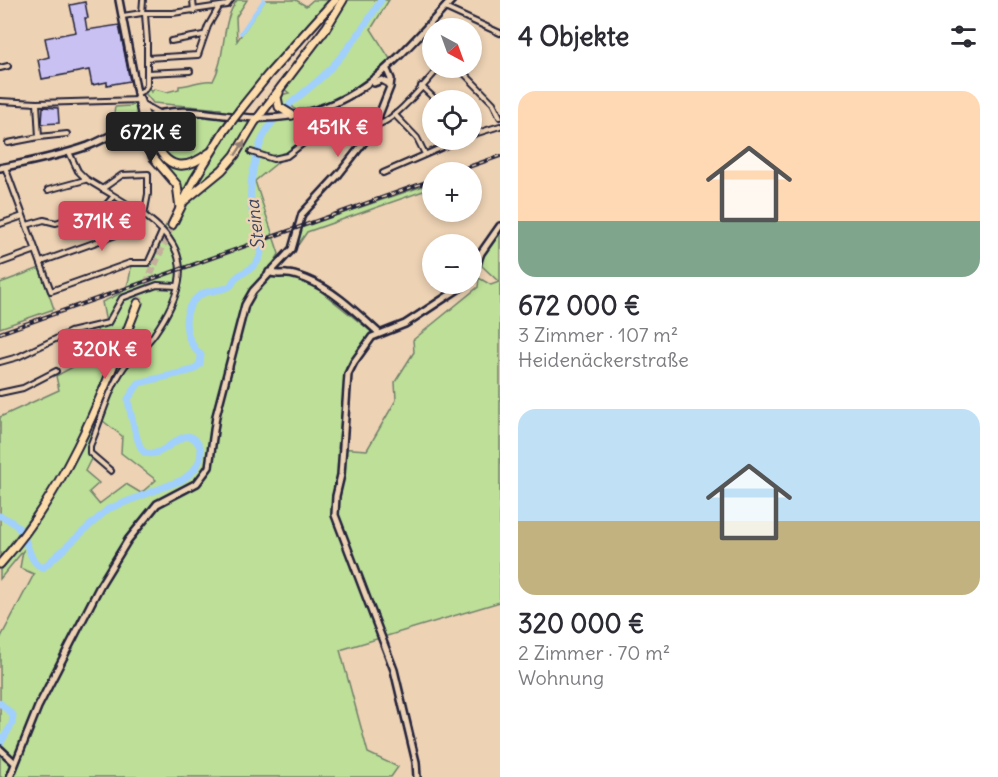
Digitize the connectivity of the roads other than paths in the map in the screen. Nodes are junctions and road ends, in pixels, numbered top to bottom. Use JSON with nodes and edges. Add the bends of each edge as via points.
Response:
{"nodes":[{"id":1,"x":119,"y":0,"type":"edge"},
{"id":2,"x":143,"y":0,"type":"edge"},
{"id":3,"x":193,"y":0,"type":"edge"},
{"id":4,"x":231,"y":0,"type":"edge"},
{"id":5,"x":335,"y":0,"type":"edge"},
{"id":6,"x":343,"y":0,"type":"edge"},
{"id":7,"x":452,"y":0,"type":"edge"},
{"id":8,"x":219,"y":7,"type":"junction"},
{"id":9,"x":445,"y":8,"type":"junction"},
{"id":10,"x":194,"y":11,"type":"junction"},
{"id":11,"x":143,"y":14,"type":"junction"},
{"id":12,"x":123,"y":16,"type":"junction"},
{"id":13,"x":500,"y":27,"type":"edge"},
{"id":14,"x":325,"y":29,"type":"junction"},
{"id":15,"x":498,"y":32,"type":"edge"},
{"id":16,"x":204,"y":35,"type":"junction"},
{"id":17,"x":171,"y":41,"type":"dead end"},
{"id":18,"x":147,"y":58,"type":"junction"},
{"id":19,"x":8,"y":66,"type":"dead end"},
{"id":20,"x":0,"y":68,"type":"edge"},
{"id":21,"x":190,"y":71,"type":"dead end"},
{"id":22,"x":384,"y":72,"type":"junction"},
{"id":23,"x":147,"y":73,"type":"junction"},
{"id":24,"x":429,"y":78,"type":"edge"},
{"id":25,"x":469,"y":78,"type":"edge"},
{"id":26,"x":367,"y":85,"type":"junction"},
{"id":27,"x":390,"y":85,"type":"junction"},
{"id":28,"x":421,"y":86,"type":"junction"},
{"id":29,"x":425,"y":90,"type":"edge"},
{"id":30,"x":138,"y":93,"type":"junction"},
{"id":31,"x":0,"y":101,"type":"edge"},
{"id":32,"x":141,"y":102,"type":"junction"},
{"id":33,"x":38,"y":103,"type":"junction"},
{"id":34,"x":322,"y":108,"type":"junction"},
{"id":35,"x":343,"y":112,"type":"dead end"},
{"id":36,"x":159,"y":114,"type":"junction"},
{"id":37,"x":394,"y":114,"type":"junction"},
{"id":38,"x":289,"y":115,"type":"junction"},
{"id":39,"x":500,"y":117,"type":"edge"},
{"id":40,"x":144,"y":118,"type":"junction"},
{"id":41,"x":257,"y":118,"type":"junction"},
{"id":42,"x":331,"y":122,"type":"junction"},
{"id":43,"x":375,"y":125,"type":"junction"},
{"id":44,"x":500,"y":126,"type":"edge"},
{"id":45,"x":122,"y":129,"type":"junction"},
{"id":46,"x":482,"y":132,"type":"edge"},
{"id":47,"x":68,"y":134,"type":"dead end"},
{"id":48,"x":146,"y":134,"type":"junction"},
{"id":49,"x":39,"y":137,"type":"junction"},
{"id":50,"x":8,"y":142,"type":"dead end"},
{"id":51,"x":213,"y":149,"type":"junction"},
{"id":52,"x":435,"y":150,"type":"edge"},
{"id":53,"x":69,"y":152,"type":"junction"},
{"id":54,"x":251,"y":152,"type":"dead end"},
{"id":55,"x":425,"y":154,"type":"junction"},
{"id":56,"x":3,"y":168,"type":"edge"},
{"id":57,"x":382,"y":173,"type":"dead end"},
{"id":58,"x":86,"y":180,"type":"junction"},
{"id":59,"x":102,"y":189,"type":"junction"},
{"id":60,"x":48,"y":190,"type":"dead end"},
{"id":61,"x":113,"y":197,"type":"junction"},
{"id":62,"x":182,"y":204,"type":"junction"},
{"id":63,"x":138,"y":212,"type":"junction"},
{"id":64,"x":144,"y":215,"type":"junction"},
{"id":65,"x":23,"y":216,"type":"junction"},
{"id":66,"x":0,"y":224,"type":"edge"},
{"id":67,"x":27,"y":225,"type":"junction"},
{"id":68,"x":172,"y":225,"type":"tunnel mouth"},
{"id":69,"x":500,"y":226,"type":"edge"},
{"id":70,"x":162,"y":232,"type":"junction"},
{"id":71,"x":36,"y":250,"type":"junction"},
{"id":72,"x":482,"y":252,"type":"edge"},
{"id":73,"x":41,"y":262,"type":"junction"},
{"id":74,"x":0,"y":263,"type":"edge"},
{"id":75,"x":269,"y":272,"type":"junction"},
{"id":76,"x":177,"y":286,"type":"junction"},
{"id":77,"x":451,"y":294,"type":"edge"},
{"id":78,"x":138,"y":303,"type":"tunnel mouth"},
{"id":79,"x":379,"y":333,"type":"junction"},
{"id":80,"x":0,"y":362,"type":"edge"},
{"id":81,"x":56,"y":371,"type":"dead end"},
{"id":82,"x":0,"y":393,"type":"edge"},
{"id":83,"x":111,"y":471,"type":"dead end"},
{"id":84,"x":0,"y":564,"type":"edge"},
{"id":85,"x":2,"y":751,"type":"edge"},
{"id":86,"x":15,"y":763,"type":"junction"},
{"id":87,"x":10,"y":777,"type":"edge"},
{"id":88,"x":417,"y":777,"type":"edge"}],
"edges":[{"from":1,"to":12,"type":"main road"},
{"from":2,"to":11,"type":"street"},
{"from":3,"to":10,"type":"street"},
{"from":4,"to":8,"type":"street"},
{"from":5,"to":51,"type":"highway","bridge":true,"via":[[247,100]]},
{"from":6,"to":14,"type":"highway"},
{"from":7,"to":9,"type":"main road"},
{"from":8,"to":10,"type":"street"},
{"from":8,"to":16,"type":"street"},
{"from":9,"to":15,"type":"street"},
{"from":9,"to":22,"type":"main road"},
{"from":10,"to":11,"type":"street"},
{"from":11,"to":12,"type":"street"},
{"from":11,"to":18,"type":"street"},
{"from":12,"to":30,"type":"main road"},
{"from":13,"to":15,"type":"street"},
{"from":14,"to":38,"type":"highway","via":[[280,90],[278,104]]},
{"from":14,"to":41,"type":"highway"},
{"from":16,"to":17,"type":"street"},
{"from":16,"to":18,"type":"street","via":[[198,55]]},
{"from":18,"to":23,"type":"street"},
{"from":19,"to":20,"type":"street"},
{"from":21,"to":23,"type":"street"},
{"from":22,"to":26,"type":"main road"},
{"from":22,"to":27,"type":"main road"},
{"from":23,"to":30,"type":"street","via":[[146,88]]},
{"from":24,"to":28,"type":"street"},
{"from":25,"to":39,"type":"street","via":[[493,103]]},
{"from":26,"to":27,"type":"main road","via":[[382,81]]},
{"from":26,"to":34,"type":"main road"},
{"from":27,"to":43,"type":"main road"},
{"from":28,"to":29,"type":"street"},
{"from":28,"to":37,"type":"street"},
{"from":30,"to":32,"type":"main road"},
{"from":31,"to":33,"type":"street"},
{"from":32,"to":33,"type":"street"},
{"from":32,"to":36,"type":"main road"},
{"from":32,"to":40,"type":"main road"},
{"from":33,"to":49,"type":"street"},
{"from":34,"to":38,"type":"main road"},
{"from":34,"to":42,"type":"street"},
{"from":35,"to":42,"type":"street"},
{"from":36,"to":40,"type":"main road"},
{"from":36,"to":41,"type":"main road","via":[[189,111]]},
{"from":37,"to":43,"type":"street"},
{"from":37,"to":55,"type":"street","via":[[417,138]]},
{"from":38,"to":41,"type":"main road"},
{"from":40,"to":45,"type":"main road"},
{"from":40,"to":48,"type":"highway"},
{"from":40,"to":51,"type":"highway","via":[[158,151],[172,163],[191,164]]},
{"from":62,"to":41,"type":"highway","one_way":true,"via":[[230,163]]},
{"from":42,"to":54,"type":"street","via":[[287,156],[273,159]]},
{"from":43,"to":75,"type":"main road","via":[[339,174],[302,214],[292,249]]},
{"from":44,"to":46,"type":"street"},
{"from":45,"to":48,"type":"highway"},
{"from":45,"to":53,"type":"main road"},
{"from":47,"to":49,"type":"street"},
{"from":48,"to":62,"type":"highway","via":[[153,157],[177,185]]},
{"from":49,"to":50,"type":"street"},
{"from":51,"to":62,"type":"highway"},
{"from":52,"to":55,"type":"street"},
{"from":53,"to":56,"type":"main road"},
{"from":53,"to":58,"type":"street"},
{"from":55,"to":57,"type":"street"},
{"from":56,"to":65,"type":"street"},
{"from":58,"to":59,"type":"street"},
{"from":58,"to":60,"type":"street"},
{"from":59,"to":61,"type":"street"},
{"from":59,"to":64,"type":"street","via":[[126,173],[148,174]]},
{"from":61,"to":63,"type":"street"},
{"from":61,"to":67,"type":"street","via":[[105,206],[56,223],[44,220]]},
{"from":62,"to":68,"type":"highway"},
{"from":63,"to":64,"type":"street"},
{"from":63,"to":73,"type":"street","via":[[127,231]]},
{"from":64,"to":70,"type":"street"},
{"from":65,"to":66,"type":"street"},
{"from":65,"to":67,"type":"street"},
{"from":67,"to":71,"type":"street"},
{"from":69,"to":72,"type":"main road"},
{"from":70,"to":73,"type":"street","via":[[148,263],[130,263],[51,291]]},
{"from":70,"to":76,"type":"street","via":[[177,251]]},
{"from":71,"to":73,"type":"street"},
{"from":71,"to":74,"type":"street"},
{"from":75,"to":79,"type":"main road","via":[[287,273],[325,289]]},
{"from":75,"to":86,"type":"main road","via":[[253,291],[240,324],[216,416],[209,467],[197,483],[157,504],[128,540],[38,707]]},
{"from":76,"to":80,"type":"street","via":[[157,285],[122,298],[108,323],[70,332]]},
{"from":76,"to":83,"type":"street","via":[[156,332],[125,366],[90,446],[90,453]]},
{"from":77,"to":79,"type":"main road","via":[[405,324]]},
{"from":78,"to":84,"type":"highway","via":[[77,451]]},
{"from":79,"to":88,"type":"main road","via":[[372,337],[348,374],[335,515],[394,670]]},
{"from":81,"to":82,"type":"street","via":[[23,388]]},
{"from":85,"to":86,"type":"main road"},
{"from":86,"to":87,"type":"main road"}]}
